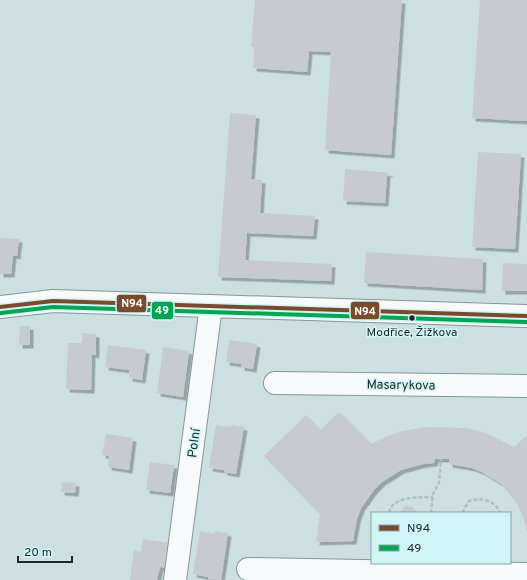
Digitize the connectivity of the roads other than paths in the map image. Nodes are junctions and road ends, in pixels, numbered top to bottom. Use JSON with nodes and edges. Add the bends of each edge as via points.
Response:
{"nodes":[{"id":1,"x":211,"y":306,"type":"junction"},
{"id":2,"x":0,"y":307,"type":"edge"},
{"id":3,"x":527,"y":316,"type":"edge"},
{"id":4,"x":275,"y":383,"type":"dead end"},
{"id":5,"x":527,"y":386,"type":"edge"},
{"id":6,"x":248,"y":569,"type":"dead end"},
{"id":7,"x":527,"y":574,"type":"edge"},
{"id":8,"x":175,"y":580,"type":"edge"}],
"edges":[{"from":1,"to":2,"type":"street","via":[[53,301]]},
{"from":1,"to":3,"type":"street"},
{"from":1,"to":8,"type":"street","name":"Polní"},
{"from":4,"to":5,"type":"street","name":"Masarykova"},
{"from":6,"to":7,"type":"street"}]}
